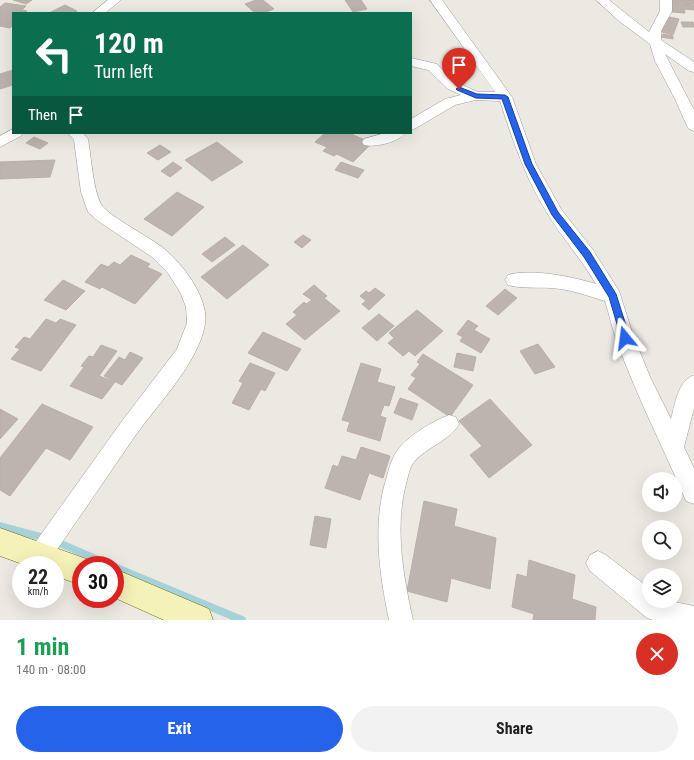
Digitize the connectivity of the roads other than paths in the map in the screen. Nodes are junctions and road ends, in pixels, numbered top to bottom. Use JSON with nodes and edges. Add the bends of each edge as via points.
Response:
{"nodes":[{"id":1,"x":115,"y":0,"type":"edge"},
{"id":2,"x":436,"y":0,"type":"edge"},
{"id":3,"x":602,"y":0,"type":"edge"},
{"id":4,"x":666,"y":0,"type":"edge"},
{"id":5,"x":99,"y":12,"type":"edge"},
{"id":6,"x":655,"y":41,"type":"junction"},
{"id":7,"x":412,"y":62,"type":"edge"},
{"id":8,"x":694,"y":68,"type":"edge"},
{"id":9,"x":476,"y":96,"type":"junction"},
{"id":10,"x":505,"y":97,"type":"junction"},
{"id":11,"x":412,"y":124,"type":"edge"},
{"id":12,"x":694,"y":126,"type":"edge"},
{"id":13,"x":14,"y":134,"type":"edge"},
{"id":14,"x":76,"y":134,"type":"edge"},
{"id":15,"x":396,"y":134,"type":"edge"},
{"id":16,"x":0,"y":142,"type":"edge"},
{"id":17,"x":369,"y":142,"type":"dead end"},
{"id":18,"x":514,"y":280,"type":"dead end"},
{"id":19,"x":613,"y":296,"type":"junction"},
{"id":20,"x":694,"y":384,"type":"edge"},
{"id":21,"x":449,"y":424,"type":"dead end"},
{"id":22,"x":674,"y":447,"type":"junction"},
{"id":23,"x":694,"y":493,"type":"edge"},
{"id":24,"x":0,"y":542,"type":"edge"},
{"id":25,"x":40,"y":555,"type":"junction"},
{"id":26,"x":598,"y":563,"type":"dead end"},
{"id":27,"x":72,"y":567,"type":"edge"},
{"id":28,"x":124,"y":587,"type":"edge"},
{"id":29,"x":694,"y":618,"type":"edge"},
{"id":30,"x":198,"y":620,"type":"edge"},
{"id":31,"x":401,"y":620,"type":"edge"}],
"edges":[{"from":1,"to":5,"type":"street"},
{"from":2,"to":10,"type":"street"},
{"from":3,"to":6,"type":"street","via":[[632,27]]},
{"from":4,"to":6,"type":"street","via":[[666,10],[655,30]]},
{"from":6,"to":8,"type":"street"},
{"from":6,"to":12,"type":"street","via":[[661,61]]},
{"from":7,"to":9,"type":"street","via":[[435,68],[453,86]]},
{"from":9,"to":10,"type":"street"},
{"from":9,"to":11,"type":"street","via":[[450,102]]},
{"from":10,"to":19,"type":"street","via":[[529,164],[555,213],[587,254]]},
{"from":13,"to":16,"type":"street"},
{"from":14,"to":25,"type":"street","via":[[81,139],[94,208],[158,252],[174,268],[195,307],[196,323],[184,355]]},
{"from":15,"to":17,"type":"street"},
{"from":18,"to":19,"type":"street","via":[[552,281]]},
{"from":19,"to":22,"type":"street","via":[[625,338],[642,381]]},
{"from":20,"to":22,"type":"street","via":[[687,396]]},
{"from":21,"to":31,"type":"street","via":[[405,457],[396,480],[390,509],[391,562]]},
{"from":22,"to":23,"type":"street"},
{"from":24,"to":25,"type":"street"},
{"from":25,"to":27,"type":"street"},
{"from":26,"to":29,"type":"street","via":[[656,609]]},
{"from":28,"to":30,"type":"street"}]}
